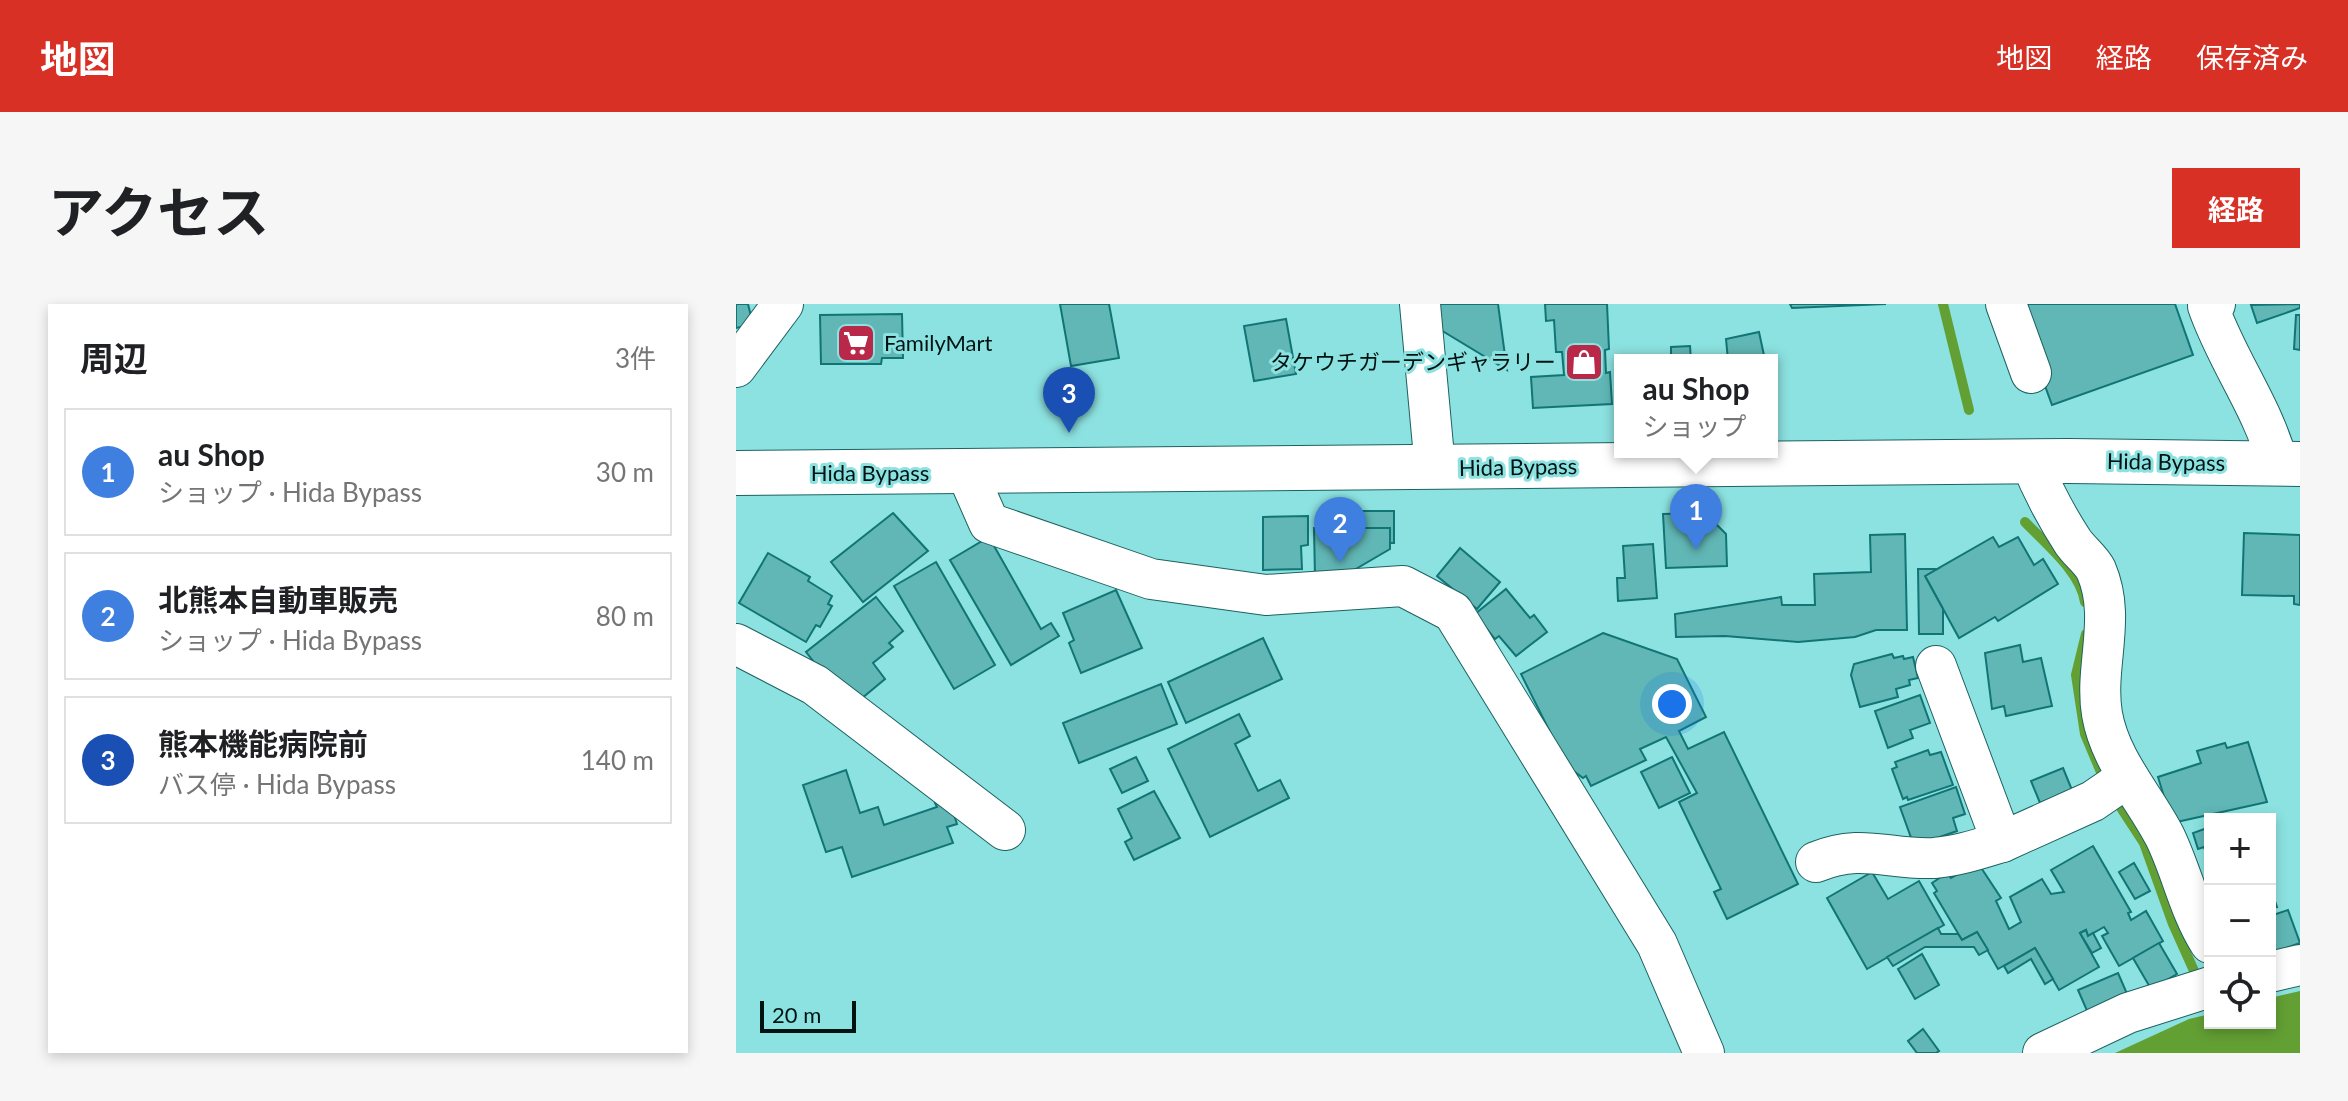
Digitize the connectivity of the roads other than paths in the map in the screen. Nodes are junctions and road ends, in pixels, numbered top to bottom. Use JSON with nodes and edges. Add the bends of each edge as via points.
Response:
{"nodes":[{"id":1,"x":783,"y":304,"type":"edge"},
{"id":2,"x":1420,"y":304,"type":"edge"},
{"id":3,"x":2006,"y":304,"type":"edge"},
{"id":4,"x":2215,"y":304,"type":"edge"},
{"id":5,"x":736,"y":367,"type":"edge"},
{"id":6,"x":2031,"y":373,"type":"dead end"},
{"id":7,"x":2031,"y":462,"type":"junction"},
{"id":8,"x":2289,"y":464,"type":"edge"},
{"id":9,"x":1435,"y":468,"type":"junction"},
{"id":10,"x":736,"y":473,"type":"edge"},
{"id":11,"x":967,"y":473,"type":"junction"},
{"id":12,"x":736,"y":644,"type":"edge"},
{"id":13,"x":1936,"y":666,"type":"dead end"},
{"id":14,"x":2117,"y":786,"type":"junction"},
{"id":15,"x":1005,"y":830,"type":"dead end"},
{"id":16,"x":2002,"y":842,"type":"junction"},
{"id":17,"x":1816,"y":862,"type":"dead end"},
{"id":18,"x":2204,"y":933,"type":"edge"},
{"id":19,"x":2300,"y":965,"type":"edge"},
{"id":20,"x":2276,"y":971,"type":"edge"},
{"id":21,"x":2204,"y":989,"type":"edge"},
{"id":22,"x":1704,"y":1053,"type":"edge"},
{"id":23,"x":2043,"y":1053,"type":"edge"}],
"edges":[{"from":1,"to":5,"type":"street"},
{"from":2,"to":9,"type":"street"},
{"from":3,"to":6,"type":"street"},
{"from":4,"to":8,"type":"street","via":[[2208,306],[2218,336]]},
{"from":7,"to":8,"type":"highway","name":"Hida Bypass"},
{"from":7,"to":9,"type":"highway","name":"Hida Bypass"},
{"from":7,"to":14,"type":"street","via":[[2048,502],[2095,569],[2106,608],[2099,686]]},
{"from":9,"to":11,"type":"highway","name":"Hida Bypass","via":[[1216,466]]},
{"from":10,"to":11,"type":"highway","name":"Hida Bypass"},
{"from":11,"to":22,"type":"street","via":[[989,523],[1151,579],[1266,595],[1403,586],[1453,612],[1657,944]]},
{"from":12,"to":15,"type":"street","via":[[815,685]]},
{"from":13,"to":16,"type":"street"},
{"from":14,"to":16,"type":"street"},
{"from":14,"to":18,"type":"street","via":[[2167,840]]},
{"from":16,"to":17,"type":"street","via":[[1963,855],[1932,858],[1842,851]]},
{"from":19,"to":20,"type":"street"},
{"from":21,"to":23,"type":"street","via":[[2128,1013]]}]}
